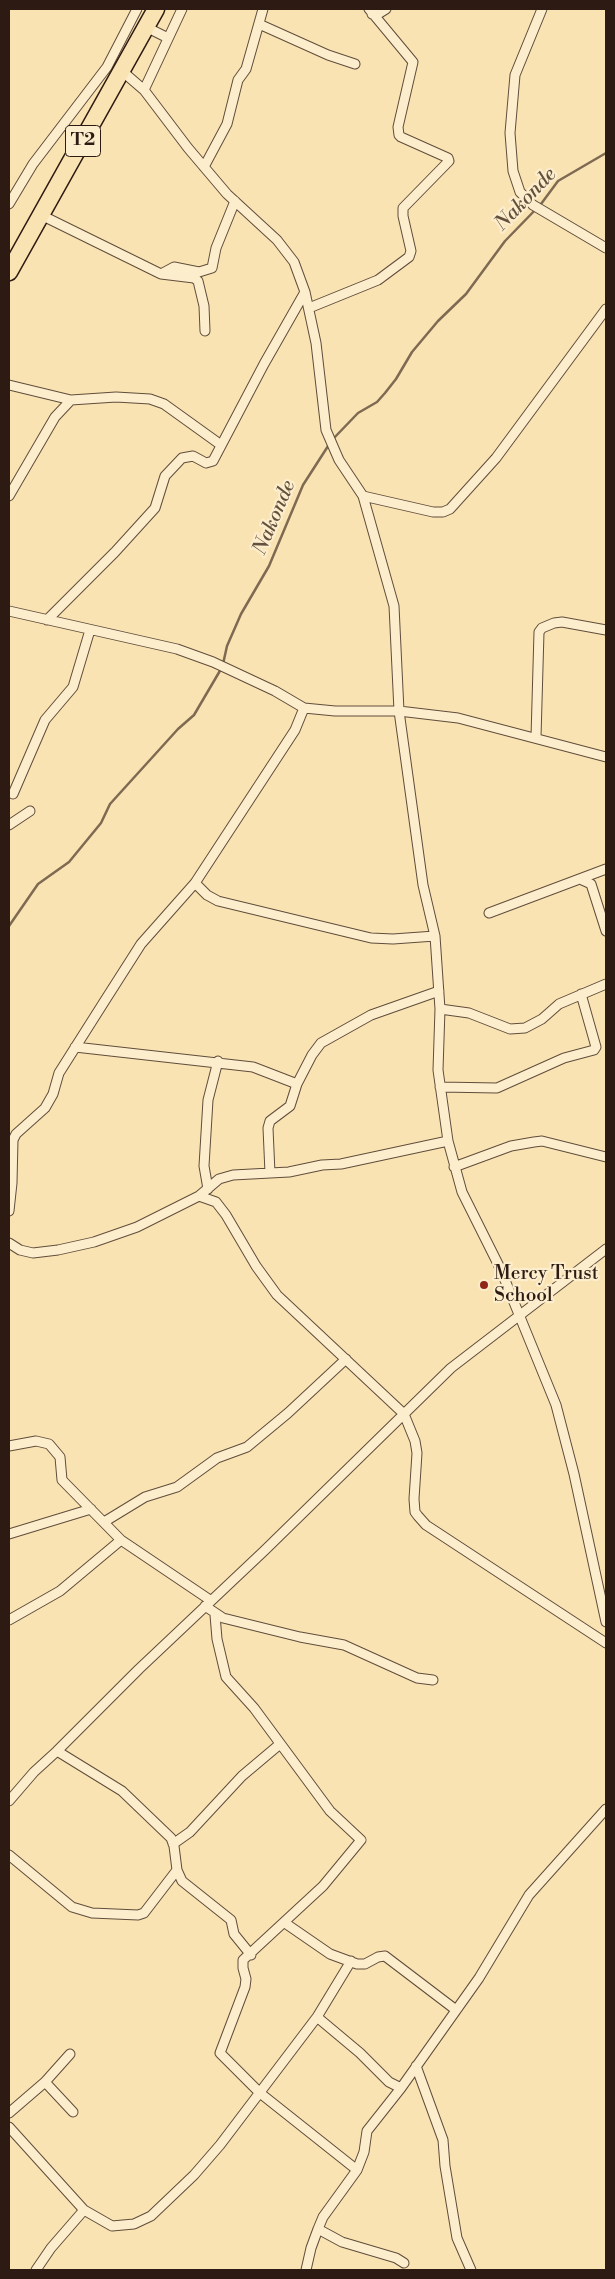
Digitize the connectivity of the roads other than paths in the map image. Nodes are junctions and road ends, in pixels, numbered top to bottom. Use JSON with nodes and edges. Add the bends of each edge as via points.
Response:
{"nodes":[{"id":1,"x":137,"y":9,"type":"edge"},
{"id":2,"x":156,"y":9,"type":"edge"},
{"id":3,"x":182,"y":9,"type":"edge"},
{"id":4,"x":262,"y":9,"type":"edge"},
{"id":5,"x":386,"y":9,"type":"edge"},
{"id":6,"x":542,"y":9,"type":"edge"},
{"id":7,"x":370,"y":12,"type":"edge"},
{"id":8,"x":259,"y":24,"type":"junction"},
{"id":9,"x":146,"y":27,"type":"junction"},
{"id":10,"x":168,"y":38,"type":"junction"},
{"id":11,"x":355,"y":64,"type":"dead end"},
{"id":12,"x":122,"y":71,"type":"junction"},
{"id":13,"x":144,"y":90,"type":"junction"},
{"id":14,"x":204,"y":167,"type":"junction"},
{"id":15,"x":235,"y":201,"type":"junction"},
{"id":16,"x":9,"y":204,"type":"edge"},
{"id":17,"x":41,"y":215,"type":"junction"},
{"id":18,"x":606,"y":248,"type":"edge"},
{"id":19,"x":9,"y":272,"type":"edge"},
{"id":20,"x":161,"y":274,"type":"junction"},
{"id":21,"x":305,"y":292,"type":"junction"},
{"id":22,"x":309,"y":308,"type":"junction"},
{"id":23,"x":606,"y":308,"type":"edge"},
{"id":24,"x":205,"y":331,"type":"dead end"},
{"id":25,"x":9,"y":385,"type":"edge"},
{"id":26,"x":71,"y":400,"type":"junction"},
{"id":27,"x":221,"y":445,"type":"junction"},
{"id":28,"x":9,"y":496,"type":"edge"},
{"id":29,"x":363,"y":496,"type":"junction"},
{"id":30,"x":9,"y":611,"type":"edge"},
{"id":31,"x":47,"y":620,"type":"junction"},
{"id":32,"x":90,"y":630,"type":"junction"},
{"id":33,"x":606,"y":630,"type":"edge"},
{"id":34,"x":304,"y":708,"type":"junction"},
{"id":35,"x":399,"y":711,"type":"junction"},
{"id":36,"x":536,"y":737,"type":"junction"},
{"id":37,"x":606,"y":757,"type":"edge"},
{"id":38,"x":13,"y":794,"type":"dead end"},
{"id":39,"x":30,"y":811,"type":"dead end"},
{"id":40,"x":9,"y":826,"type":"edge"},
{"id":41,"x":606,"y":869,"type":"edge"},
{"id":42,"x":582,"y":880,"type":"junction"},
{"id":43,"x":195,"y":884,"type":"junction"},
{"id":44,"x":489,"y":913,"type":"dead end"},
{"id":45,"x":606,"y":930,"type":"edge"},
{"id":46,"x":435,"y":936,"type":"junction"},
{"id":47,"x":606,"y":984,"type":"edge"},
{"id":48,"x":439,"y":991,"type":"junction"},
{"id":49,"x":581,"y":994,"type":"junction"},
{"id":50,"x":440,"y":1009,"type":"junction"},
{"id":51,"x":75,"y":1047,"type":"junction"},
{"id":52,"x":218,"y":1061,"type":"junction"},
{"id":53,"x":297,"y":1084,"type":"junction"},
{"id":54,"x":440,"y":1087,"type":"junction"},
{"id":55,"x":448,"y":1141,"type":"junction"},
{"id":56,"x":606,"y":1157,"type":"edge"},
{"id":57,"x":454,"y":1168,"type":"junction"},
{"id":58,"x":270,"y":1173,"type":"junction"},
{"id":59,"x":208,"y":1189,"type":"junction"},
{"id":60,"x":200,"y":1196,"type":"junction"},
{"id":61,"x":9,"y":1212,"type":"edge"},
{"id":62,"x":9,"y":1243,"type":"edge"},
{"id":63,"x":606,"y":1249,"type":"edge"},
{"id":64,"x":519,"y":1316,"type":"junction"},
{"id":65,"x":346,"y":1359,"type":"junction"},
{"id":66,"x":404,"y":1414,"type":"junction"},
{"id":67,"x":9,"y":1446,"type":"edge"},
{"id":68,"x":91,"y":1509,"type":"junction"},
{"id":69,"x":104,"y":1522,"type":"junction"},
{"id":70,"x":9,"y":1534,"type":"edge"},
{"id":71,"x":121,"y":1540,"type":"junction"},
{"id":72,"x":207,"y":1603,"type":"junction"},
{"id":73,"x":215,"y":1615,"type":"junction"},
{"id":74,"x":9,"y":1620,"type":"edge"},
{"id":75,"x":606,"y":1622,"type":"edge"},
{"id":76,"x":605,"y":1639,"type":"edge"},
{"id":77,"x":433,"y":1680,"type":"dead end"},
{"id":78,"x":280,"y":1744,"type":"junction"},
{"id":79,"x":57,"y":1751,"type":"junction"},
{"id":80,"x":9,"y":1799,"type":"edge"},
{"id":81,"x":606,"y":1809,"type":"edge"},
{"id":82,"x":173,"y":1844,"type":"junction"},
{"id":83,"x":9,"y":1855,"type":"edge"},
{"id":84,"x":177,"y":1870,"type":"junction"},
{"id":85,"x":285,"y":1923,"type":"junction"},
{"id":86,"x":251,"y":1955,"type":"junction"},
{"id":87,"x":351,"y":1961,"type":"junction"},
{"id":88,"x":456,"y":2010,"type":"junction"},
{"id":89,"x":317,"y":2017,"type":"junction"},
{"id":90,"x":70,"y":2054,"type":"dead end"},
{"id":91,"x":416,"y":2066,"type":"junction"},
{"id":92,"x":45,"y":2082,"type":"junction"},
{"id":93,"x":401,"y":2088,"type":"junction"},
{"id":94,"x":260,"y":2093,"type":"junction"},
{"id":95,"x":73,"y":2112,"type":"dead end"},
{"id":96,"x":9,"y":2113,"type":"edge"},
{"id":97,"x":9,"y":2127,"type":"edge"},
{"id":98,"x":357,"y":2170,"type":"junction"},
{"id":99,"x":84,"y":2210,"type":"junction"},
{"id":100,"x":318,"y":2229,"type":"junction"},
{"id":101,"x":404,"y":2263,"type":"dead end"},
{"id":102,"x":36,"y":2270,"type":"edge"},
{"id":103,"x":306,"y":2270,"type":"edge"},
{"id":104,"x":470,"y":2270,"type":"edge"}],
"edges":[{"from":1,"to":16,"type":"street","via":[[107,67],[33,164]]},
{"from":2,"to":9,"type":"highway","number":"T2"},
{"from":3,"to":10,"type":"street"},
{"from":4,"to":8,"type":"street"},
{"from":5,"to":7,"type":"street","via":[[378,14]]},
{"from":6,"to":18,"type":"street","via":[[515,76],[510,133],[513,172],[518,188],[537,208]]},
{"from":7,"to":22,"type":"street","via":[[412,62],[399,135],[449,161],[404,208],[411,250],[409,257],[378,280]]},
{"from":8,"to":11,"type":"street"},
{"from":8,"to":14,"type":"street","via":[[246,69],[238,80],[227,124]]},
{"from":9,"to":10,"type":"street"},
{"from":9,"to":12,"type":"highway","number":"T2"},
{"from":10,"to":13,"type":"street"},
{"from":12,"to":13,"type":"street"},
{"from":12,"to":17,"type":"highway","number":"T2"},
{"from":13,"to":14,"type":"street"},
{"from":14,"to":15,"type":"street"},
{"from":15,"to":20,"type":"street","via":[[216,248],[212,268],[199,272],[174,267]]},
{"from":15,"to":21,"type":"street","via":[[289,254]]},
{"from":17,"to":19,"type":"highway","number":"T2"},
{"from":17,"to":20,"type":"street"},
{"from":20,"to":24,"type":"street","via":[[191,276],[198,281]]},
{"from":21,"to":22,"type":"street"},
{"from":21,"to":27,"type":"street"},
{"from":22,"to":29,"type":"street","via":[[326,430],[339,460]]},
{"from":23,"to":29,"type":"street","via":[[496,458],[450,510],[433,512]]},
{"from":25,"to":26,"type":"street"},
{"from":26,"to":27,"type":"street","via":[[123,396],[157,401]]},
{"from":26,"to":28,"type":"street","via":[[55,417]]},
{"from":27,"to":31,"type":"street","via":[[210,462],[202,462],[193,456],[182,458],[165,476],[155,508]]},
{"from":29,"to":35,"type":"street","via":[[394,606]]},
{"from":30,"to":31,"type":"street"},
{"from":31,"to":32,"type":"street"},
{"from":32,"to":34,"type":"street","via":[[177,649],[213,662]]},
{"from":32,"to":38,"type":"street","via":[[73,687],[45,720]]},
{"from":33,"to":36,"type":"street","via":[[562,622],[539,632]]},
{"from":34,"to":35,"type":"street"},
{"from":34,"to":43,"type":"street","via":[[295,730]]},
{"from":35,"to":36,"type":"street","via":[[458,718]]},
{"from":35,"to":46,"type":"street","via":[[423,885]]},
{"from":36,"to":37,"type":"street"},
{"from":39,"to":40,"type":"street"},
{"from":41,"to":42,"type":"street"},
{"from":42,"to":44,"type":"street"},
{"from":42,"to":45,"type":"street","via":[[591,884]]},
{"from":43,"to":46,"type":"street","via":[[218,901],[371,938]]},
{"from":43,"to":51,"type":"street","via":[[141,944]]},
{"from":46,"to":48,"type":"street"},
{"from":47,"to":49,"type":"street"},
{"from":48,"to":50,"type":"street"},
{"from":48,"to":53,"type":"street","via":[[371,1015],[325,1040],[312,1055]]},
{"from":49,"to":50,"type":"street","via":[[560,1004],[529,1027],[519,1029]]},
{"from":49,"to":54,"type":"street","via":[[596,1047],[594,1050],[564,1058],[497,1088]]},
{"from":50,"to":54,"type":"street"},
{"from":51,"to":52,"type":"street"},
{"from":51,"to":61,"type":"street","via":[[59,1073],[45,1108],[14,1136]]},
{"from":52,"to":53,"type":"street","via":[[253,1067]]},
{"from":52,"to":59,"type":"street","via":[[208,1100],[204,1166]]},
{"from":53,"to":58,"type":"street","via":[[290,1106],[270,1121]]},
{"from":54,"to":55,"type":"street"},
{"from":55,"to":57,"type":"street"},
{"from":55,"to":58,"type":"street","via":[[342,1164]]},
{"from":56,"to":57,"type":"street","via":[[542,1141],[511,1146]]},
{"from":57,"to":64,"type":"street"},
{"from":58,"to":59,"type":"street","via":[[233,1175],[222,1178]]},
{"from":59,"to":60,"type":"street"},
{"from":60,"to":62,"type":"street","via":[[138,1228],[94,1242],[33,1253]]},
{"from":60,"to":65,"type":"street","via":[[216,1202],[226,1215],[276,1295]]},
{"from":63,"to":64,"type":"street"},
{"from":64,"to":66,"type":"street","via":[[451,1368]]},
{"from":64,"to":75,"type":"street","via":[[556,1405]]},
{"from":65,"to":66,"type":"street"},
{"from":65,"to":69,"type":"street","via":[[247,1447],[217,1458],[177,1487],[145,1497]]},
{"from":66,"to":72,"type":"street"},
{"from":66,"to":76,"type":"street","via":[[418,1453],[414,1500],[418,1516],[434,1530]]},
{"from":67,"to":68,"type":"street","via":[[36,1441],[49,1444],[60,1457],[62,1480]]},
{"from":68,"to":69,"type":"street"},
{"from":68,"to":70,"type":"street"},
{"from":69,"to":71,"type":"street"},
{"from":71,"to":72,"type":"street"},
{"from":71,"to":74,"type":"street","via":[[60,1591]]},
{"from":72,"to":73,"type":"street"},
{"from":72,"to":79,"type":"street"},
{"from":73,"to":77,"type":"street","via":[[344,1645],[417,1678]]},
{"from":73,"to":78,"type":"street","via":[[226,1677]]},
{"from":78,"to":82,"type":"street","via":[[242,1776],[190,1832]]},
{"from":78,"to":85,"type":"street","via":[[330,1811],[361,1840],[323,1886]]},
{"from":79,"to":80,"type":"street"},
{"from":79,"to":82,"type":"street","via":[[122,1791],[171,1838]]},
{"from":81,"to":88,"type":"street","via":[[529,1895]]},
{"from":82,"to":84,"type":"street"},
{"from":83,"to":84,"type":"street","via":[[72,1907],[92,1913],[144,1913]]},
{"from":84,"to":86,"type":"street","via":[[182,1881],[231,1920],[234,1934]]},
{"from":85,"to":86,"type":"street"},
{"from":85,"to":87,"type":"street","via":[[330,1954]]},
{"from":86,"to":94,"type":"street","via":[[243,1960],[245,1987],[220,2052]]},
{"from":87,"to":88,"type":"street","via":[[365,1964],[385,1956]]},
{"from":87,"to":89,"type":"street"},
{"from":88,"to":91,"type":"street"},
{"from":89,"to":93,"type":"street","via":[[389,2082]]},
{"from":89,"to":94,"type":"street"},
{"from":90,"to":92,"type":"street"},
{"from":91,"to":93,"type":"street"},
{"from":91,"to":104,"type":"street","via":[[443,2140],[457,2238]]},
{"from":92,"to":95,"type":"street"},
{"from":92,"to":96,"type":"street"},
{"from":93,"to":98,"type":"street","via":[[367,2131]]},
{"from":94,"to":98,"type":"street"},
{"from":94,"to":99,"type":"street","via":[[200,2168],[151,2216],[117,2227]]},
{"from":97,"to":99,"type":"street"},
{"from":98,"to":100,"type":"street"},
{"from":99,"to":102,"type":"street"},
{"from":100,"to":101,"type":"street","via":[[342,2242]]},
{"from":100,"to":103,"type":"street"}]}
